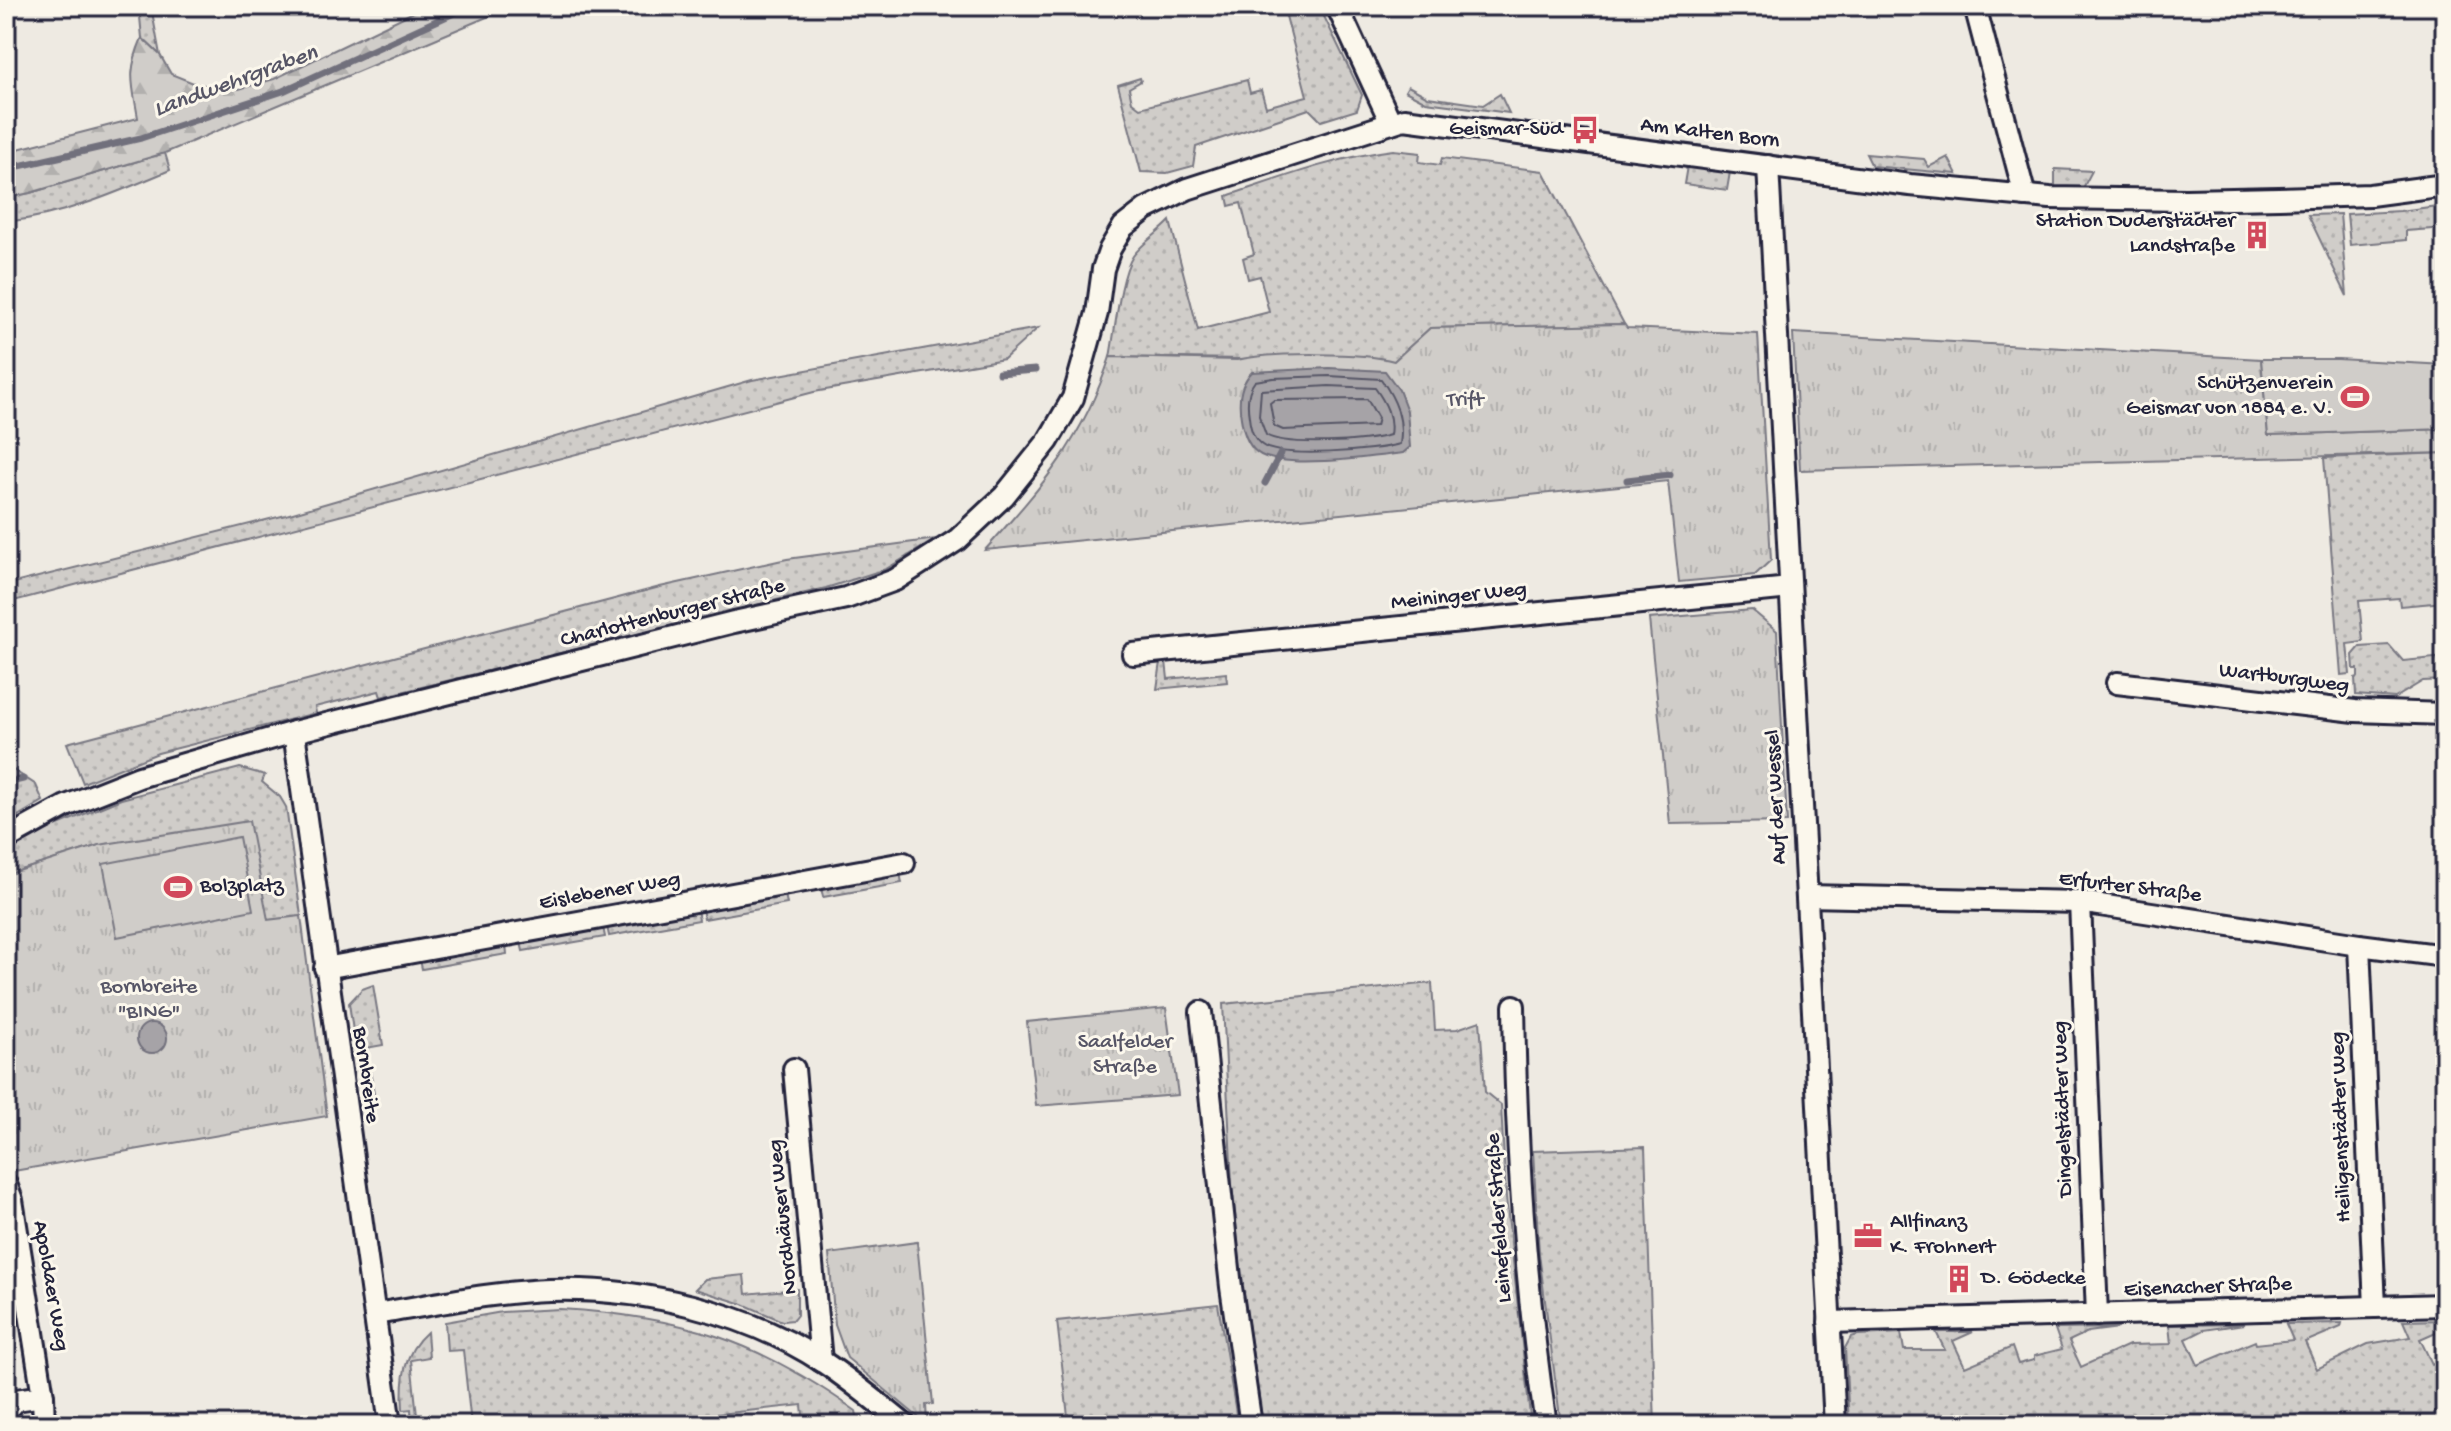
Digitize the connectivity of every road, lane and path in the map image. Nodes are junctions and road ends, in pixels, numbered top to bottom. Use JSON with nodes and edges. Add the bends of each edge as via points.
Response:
{"nodes":[{"id":1,"x":1337,"y":6,"type":"edge"},
{"id":2,"x":1975,"y":6,"type":"edge"},
{"id":3,"x":1391,"y":123,"type":"junction"},
{"id":4,"x":1768,"y":166,"type":"junction"},
{"id":5,"x":2445,"y":185,"type":"edge"},
{"id":6,"x":2025,"y":196,"type":"junction"},
{"id":7,"x":1157,"y":203,"type":"joint"},
{"id":8,"x":1790,"y":588,"type":"junction"},
{"id":9,"x":1133,"y":654,"type":"dead end"},
{"id":10,"x":2117,"y":683,"type":"dead end"},
{"id":11,"x":2445,"y":714,"type":"edge"},
{"id":12,"x":294,"y":732,"type":"junction"},
{"id":13,"x":6,"y":839,"type":"edge"},
{"id":14,"x":904,"y":863,"type":"dead end"},
{"id":15,"x":1807,"y":896,"type":"junction"},
{"id":16,"x":2080,"y":902,"type":"junction"},
{"id":17,"x":2359,"y":945,"type":"junction"},
{"id":18,"x":2445,"y":956,"type":"edge"},
{"id":19,"x":325,"y":968,"type":"junction"},
{"id":20,"x":1514,"y":1006,"type":"dead end"},
{"id":21,"x":1201,"y":1012,"type":"dead end"},
{"id":22,"x":794,"y":1069,"type":"dead end"},
{"id":23,"x":6,"y":1184,"type":"edge"},
{"id":24,"x":2445,"y":1305,"type":"edge"},
{"id":25,"x":2375,"y":1307,"type":"junction"},
{"id":26,"x":375,"y":1314,"type":"junction"},
{"id":27,"x":2097,"y":1315,"type":"junction"},
{"id":28,"x":1829,"y":1322,"type":"junction"},
{"id":29,"x":821,"y":1361,"type":"junction"},
{"id":30,"x":43,"y":1396,"type":"junction"},
{"id":31,"x":6,"y":1412,"type":"edge"},
{"id":32,"x":44,"y":1425,"type":"edge"},
{"id":33,"x":390,"y":1425,"type":"edge"},
{"id":34,"x":905,"y":1425,"type":"edge"},
{"id":35,"x":1251,"y":1425,"type":"edge"},
{"id":36,"x":1546,"y":1425,"type":"edge"},
{"id":37,"x":1835,"y":1425,"type":"edge"}],
"edges":[{"from":1,"to":3,"type":"street"},
{"from":2,"to":6,"type":"street"},
{"from":3,"to":4,"type":"street","name":"Am Kalten Born","via":[[1404,119]]},
{"from":3,"to":7,"type":"street","name":"Am Kalten Born"},
{"from":4,"to":6,"type":"street","name":"Am Kalten Born"},
{"from":4,"to":8,"type":"street","name":"Auf der Wessel"},
{"from":5,"to":6,"type":"street","name":"Am Kalten Born","via":[[2370,195],[2228,199]]},
{"from":7,"to":12,"type":"street","name":"Charlottenburger Straße","via":[[1123,227],[1110,249],[1088,353],[1073,398],[1048,441],[1004,496],[957,540],[895,580],[846,598]]},
{"from":8,"to":9,"type":"street","name":"Meininger Weg"},
{"from":8,"to":15,"type":"street","name":"Auf der Wessel"},
{"from":10,"to":11,"type":"street","name":"Wartburgweg","via":[[2355,711]]},
{"from":12,"to":13,"type":"street","name":"Charlottenburger Straße","via":[[139,777],[66,806]]},
{"from":12,"to":19,"type":"street","name":"Bornbreite"},
{"from":14,"to":19,"type":"street","name":"Eislebener Weg"},
{"from":15,"to":16,"type":"street","name":"Erfurter Straße"},
{"from":15,"to":28,"type":"street","name":"Auf der Wessel"},
{"from":16,"to":17,"type":"street","name":"Erfurter Straße"},
{"from":16,"to":27,"type":"street","name":"Dingelstädter Weg"},
{"from":17,"to":18,"type":"street","name":"Erfurter Straße"},
{"from":17,"to":25,"type":"street","name":"Heiligenstädter Weg"},
{"from":19,"to":26,"type":"street","name":"Bornbreite"},
{"from":20,"to":36,"type":"street","name":"Leinefelder Straße","via":[[1525,1250]]},
{"from":21,"to":35,"type":"street"},
{"from":22,"to":29,"type":"street","name":"Nordhäuser Weg"},
{"from":23,"to":30,"type":"street","name":"Apoldaer Weg"},
{"from":24,"to":25,"type":"street","name":"Eisenacher Straße"},
{"from":25,"to":27,"type":"street","name":"Eisenacher Straße"},
{"from":26,"to":29,"type":"street","via":[[508,1292],[551,1289],[634,1295],[745,1323]]},
{"from":26,"to":33,"type":"street","name":"Bornbreite"},
{"from":27,"to":28,"type":"street","name":"Eisenacher Straße"},
{"from":28,"to":37,"type":"street","name":"Auf der Wessel"},
{"from":29,"to":34,"type":"street"},
{"from":30,"to":31,"type":"street","via":[[16,1400]]},
{"from":30,"to":32,"type":"street","name":"Apoldaer Weg"}]}
